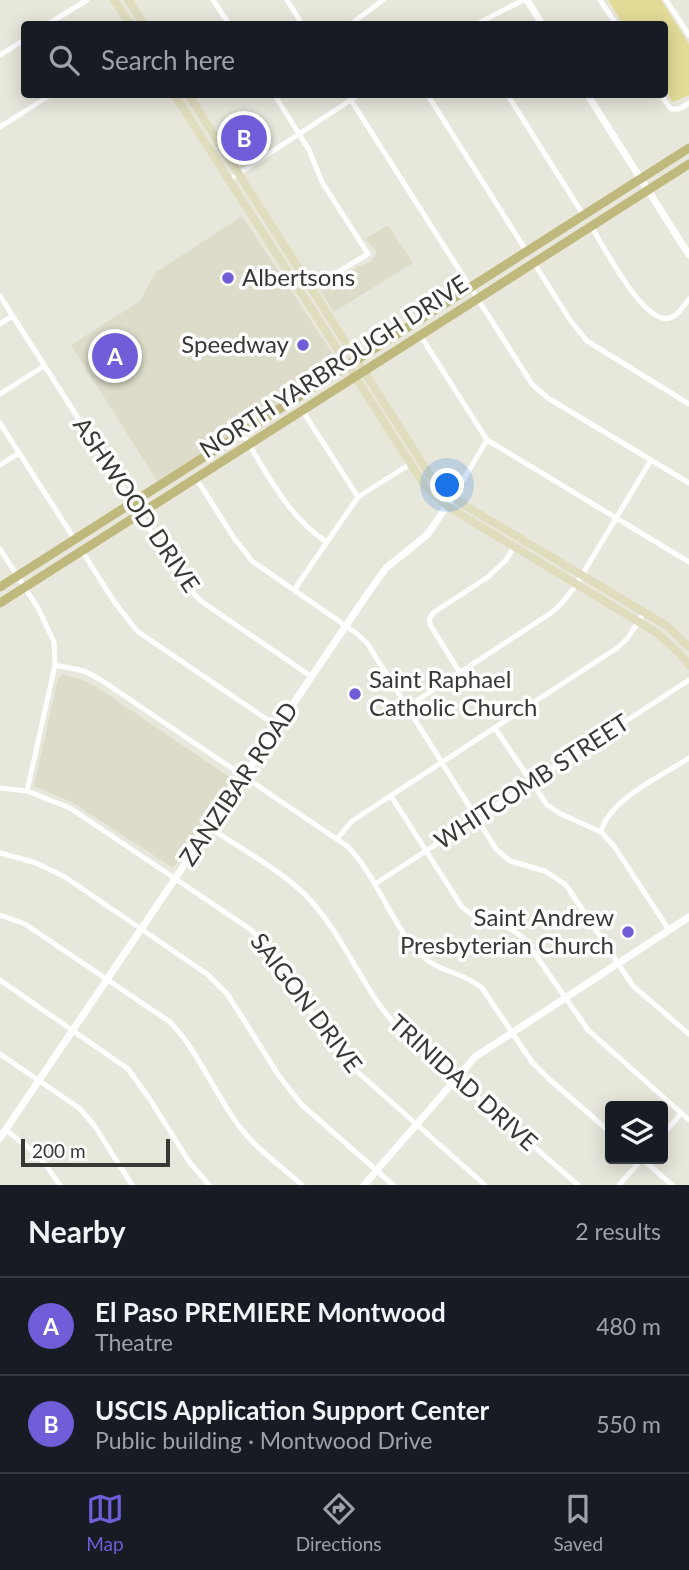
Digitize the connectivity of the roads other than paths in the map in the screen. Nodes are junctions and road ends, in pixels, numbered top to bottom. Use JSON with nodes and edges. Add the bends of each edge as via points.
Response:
{"nodes":[{"id":1,"x":87,"y":0,"type":"edge"},
{"id":2,"x":114,"y":0,"type":"edge"},
{"id":3,"x":128,"y":0,"type":"edge"},
{"id":4,"x":213,"y":0,"type":"edge"},
{"id":5,"x":287,"y":0,"type":"edge"},
{"id":6,"x":369,"y":0,"type":"edge"},
{"id":7,"x":383,"y":0,"type":"edge"},
{"id":8,"x":525,"y":0,"type":"edge"},
{"id":9,"x":600,"y":0,"type":"edge"},
{"id":10,"x":666,"y":0,"type":"edge"},
{"id":11,"x":377,"y":5,"type":"junction"},
{"id":12,"x":53,"y":21,"type":"edge"},
{"id":13,"x":128,"y":21,"type":"edge"},
{"id":14,"x":142,"y":21,"type":"edge"},
{"id":15,"x":227,"y":21,"type":"edge"},
{"id":16,"x":300,"y":21,"type":"edge"},
{"id":17,"x":355,"y":21,"type":"edge"},
{"id":18,"x":483,"y":21,"type":"edge"},
{"id":19,"x":540,"y":21,"type":"edge"},
{"id":20,"x":614,"y":21,"type":"edge"},
{"id":21,"x":689,"y":35,"type":"edge"},
{"id":22,"x":21,"y":42,"type":"edge"},
{"id":23,"x":0,"y":55,"type":"edge"},
{"id":24,"x":45,"y":98,"type":"edge"},
{"id":25,"x":177,"y":98,"type":"edge"},
{"id":26,"x":191,"y":98,"type":"edge"},
{"id":27,"x":276,"y":98,"type":"edge"},
{"id":28,"x":349,"y":98,"type":"edge"},
{"id":29,"x":430,"y":98,"type":"edge"},
{"id":30,"x":510,"y":98,"type":"edge"},
{"id":31,"x":590,"y":98,"type":"edge"},
{"id":32,"x":663,"y":98,"type":"edge"},
{"id":33,"x":689,"y":103,"type":"edge"},
{"id":34,"x":0,"y":127,"type":"edge"},
{"id":35,"x":299,"y":134,"type":"junction"},
{"id":36,"x":689,"y":149,"type":"edge"},
{"id":37,"x":689,"y":164,"type":"edge"},
{"id":38,"x":239,"y":174,"type":"junction"},
{"id":39,"x":641,"y":179,"type":"junction"},
{"id":40,"x":229,"y":180,"type":"junction"},
{"id":41,"x":647,"y":190,"type":"junction"},
{"id":42,"x":584,"y":216,"type":"junction"},
{"id":43,"x":591,"y":226,"type":"junction"},
{"id":44,"x":527,"y":252,"type":"junction"},
{"id":45,"x":689,"y":255,"type":"edge"},
{"id":46,"x":534,"y":263,"type":"junction"},
{"id":47,"x":311,"y":288,"type":"junction"},
{"id":48,"x":470,"y":289,"type":"junction"},
{"id":49,"x":0,"y":296,"type":"edge"},
{"id":50,"x":477,"y":299,"type":"junction"},
{"id":51,"x":689,"y":299,"type":"edge"},
{"id":52,"x":12,"y":316,"type":"junction"},
{"id":53,"x":0,"y":324,"type":"edge"},
{"id":54,"x":419,"y":335,"type":"junction"},
{"id":55,"x":358,"y":361,"type":"junction"},
{"id":56,"x":44,"y":366,"type":"junction"},
{"id":57,"x":349,"y":367,"type":"junction"},
{"id":58,"x":359,"y":374,"type":"junction"},
{"id":59,"x":0,"y":394,"type":"edge"},
{"id":60,"x":689,"y":404,"type":"edge"},
{"id":61,"x":302,"y":410,"type":"junction"},
{"id":62,"x":0,"y":423,"type":"edge"},
{"id":63,"x":242,"y":433,"type":"junction"},
{"id":64,"x":487,"y":440,"type":"junction"},
{"id":65,"x":249,"y":444,"type":"junction"},
{"id":66,"x":19,"y":453,"type":"junction"},
{"id":67,"x":650,"y":460,"type":"junction"},
{"id":68,"x":410,"y":464,"type":"junction"},
{"id":69,"x":0,"y":466,"type":"edge"},
{"id":70,"x":196,"y":478,"type":"junction"},
{"id":71,"x":689,"y":483,"type":"edge"},
{"id":72,"x":358,"y":497,"type":"junction"},
{"id":73,"x":453,"y":497,"type":"junction"},
{"id":74,"x":132,"y":504,"type":"junction"},
{"id":75,"x":447,"y":506,"type":"junction"},
{"id":76,"x":139,"y":514,"type":"junction"},
{"id":77,"x":616,"y":518,"type":"junction"},
{"id":78,"x":75,"y":540,"type":"junction"},
{"id":79,"x":327,"y":542,"type":"junction"},
{"id":80,"x":514,"y":547,"type":"junction"},
{"id":81,"x":0,"y":548,"type":"edge"},
{"id":82,"x":82,"y":551,"type":"junction"},
{"id":83,"x":689,"y":562,"type":"edge"},
{"id":84,"x":582,"y":575,"type":"junction"},
{"id":85,"x":18,"y":576,"type":"junction"},
{"id":86,"x":576,"y":585,"type":"junction"},
{"id":87,"x":0,"y":587,"type":"edge"},
{"id":88,"x":25,"y":587,"type":"junction"},
{"id":89,"x":294,"y":590,"type":"junction"},
{"id":90,"x":0,"y":603,"type":"edge"},
{"id":91,"x":644,"y":613,"type":"junction"},
{"id":92,"x":638,"y":622,"type":"junction"},
{"id":93,"x":345,"y":626,"type":"junction"},
{"id":94,"x":689,"y":647,"type":"edge"},
{"id":95,"x":55,"y":665,"type":"junction"},
{"id":96,"x":689,"y":665,"type":"edge"},
{"id":97,"x":460,"y":673,"type":"junction"},
{"id":98,"x":312,"y":677,"type":"junction"},
{"id":99,"x":689,"y":680,"type":"edge"},
{"id":100,"x":407,"y":707,"type":"junction"},
{"id":101,"x":278,"y":727,"type":"junction"},
{"id":102,"x":495,"y":728,"type":"junction"},
{"id":103,"x":689,"y":758,"type":"edge"},
{"id":104,"x":441,"y":763,"type":"junction"},
{"id":105,"x":243,"y":777,"type":"junction"},
{"id":106,"x":530,"y":783,"type":"junction"},
{"id":107,"x":0,"y":788,"type":"edge"},
{"id":108,"x":27,"y":791,"type":"junction"},
{"id":109,"x":391,"y":796,"type":"junction"},
{"id":110,"x":476,"y":818,"type":"junction"},
{"id":111,"x":210,"y":828,"type":"junction"},
{"id":112,"x":601,"y":832,"type":"junction"},
{"id":113,"x":337,"y":839,"type":"junction"},
{"id":114,"x":426,"y":851,"type":"junction"},
{"id":115,"x":0,"y":853,"type":"edge"},
{"id":116,"x":175,"y":879,"type":"junction"},
{"id":117,"x":375,"y":884,"type":"junction"},
{"id":118,"x":0,"y":915,"type":"edge"},
{"id":119,"x":689,"y":917,"type":"edge"},
{"id":120,"x":142,"y":928,"type":"junction"},
{"id":121,"x":668,"y":930,"type":"junction"},
{"id":122,"x":618,"y":963,"type":"junction"},
{"id":123,"x":107,"y":979,"type":"junction"},
{"id":124,"x":0,"y":980,"type":"edge"},
{"id":125,"x":565,"y":998,"type":"junction"},
{"id":126,"x":73,"y":1030,"type":"junction"},
{"id":127,"x":511,"y":1032,"type":"junction"},
{"id":128,"x":689,"y":1034,"type":"edge"},
{"id":129,"x":0,"y":1054,"type":"edge"},
{"id":130,"x":456,"y":1078,"type":"junction"},
{"id":131,"x":39,"y":1081,"type":"junction"},
{"id":132,"x":681,"y":1113,"type":"junction"},
{"id":133,"x":689,"y":1120,"type":"edge"},
{"id":134,"x":416,"y":1124,"type":"junction"},
{"id":135,"x":605,"y":1128,"type":"edge"},
{"id":136,"x":668,"y":1129,"type":"edge"},
{"id":137,"x":6,"y":1130,"type":"junction"},
{"id":138,"x":0,"y":1138,"type":"edge"},
{"id":139,"x":638,"y":1164,"type":"edge"},
{"id":140,"x":648,"y":1164,"type":"edge"},
{"id":141,"x":376,"y":1170,"type":"junction"},
{"id":142,"x":60,"y":1185,"type":"edge"},
{"id":143,"x":132,"y":1185,"type":"edge"},
{"id":144,"x":209,"y":1185,"type":"edge"},
{"id":145,"x":302,"y":1185,"type":"edge"},
{"id":146,"x":363,"y":1185,"type":"edge"},
{"id":147,"x":393,"y":1185,"type":"edge"},
{"id":148,"x":485,"y":1185,"type":"edge"},
{"id":149,"x":578,"y":1185,"type":"edge"},
{"id":150,"x":619,"y":1185,"type":"edge"},
{"id":151,"x":672,"y":1185,"type":"edge"}],
"edges":[{"from":1,"to":12,"type":"street"},
{"from":2,"to":13,"type":"main road"},
{"from":3,"to":14,"type":"main road"},
{"from":4,"to":15,"type":"street"},
{"from":5,"to":16,"type":"street"},
{"from":6,"to":11,"type":"street"},
{"from":7,"to":11,"type":"street"},
{"from":8,"to":18,"type":"street"},
{"from":8,"to":19,"type":"street"},
{"from":9,"to":20,"type":"street"},
{"from":10,"to":21,"type":"street"},
{"from":11,"to":17,"type":"street"},
{"from":22,"to":23,"type":"street"},
{"from":24,"to":34,"type":"street"},
{"from":25,"to":40,"type":"main road"},
{"from":26,"to":38,"type":"main road"},
{"from":27,"to":35,"type":"street"},
{"from":28,"to":35,"type":"street"},
{"from":28,"to":48,"type":"street"},
{"from":29,"to":44,"type":"street"},
{"from":30,"to":42,"type":"street"},
{"from":31,"to":39,"type":"street"},
{"from":32,"to":33,"type":"street","via":[[671,109]]},
{"from":35,"to":38,"type":"street"},
{"from":35,"to":47,"type":"street","via":[[322,182],[368,254]]},
{"from":36,"to":39,"type":"main road","name":"NORTH YARBROUGH DRIVE"},
{"from":37,"to":41,"type":"main road","name":"NORTH YARBROUGH DRIVE"},
{"from":38,"to":40,"type":"street"},
{"from":38,"to":47,"type":"main road"},
{"from":39,"to":41,"type":"street"},
{"from":39,"to":42,"type":"main road","name":"NORTH YARBROUGH DRIVE"},
{"from":40,"to":57,"type":"main road"},
{"from":41,"to":43,"type":"main road","name":"NORTH YARBROUGH DRIVE"},
{"from":41,"to":45,"type":"street"},
{"from":42,"to":44,"type":"main road","name":"NORTH YARBROUGH DRIVE"},
{"from":43,"to":46,"type":"main road","name":"NORTH YARBROUGH DRIVE"},
{"from":43,"to":51,"type":"street","via":[[650,312],[668,319]]},
{"from":44,"to":48,"type":"main road","name":"NORTH YARBROUGH DRIVE"},
{"from":46,"to":50,"type":"main road","name":"NORTH YARBROUGH DRIVE"},
{"from":46,"to":60,"type":"street","via":[[587,341]]},
{"from":47,"to":55,"type":"main road"},
{"from":48,"to":50,"type":"street"},
{"from":48,"to":55,"type":"main road","name":"NORTH YARBROUGH DRIVE"},
{"from":49,"to":52,"type":"street","name":"ASHWOOD DRIVE"},
{"from":50,"to":54,"type":"main road","name":"NORTH YARBROUGH DRIVE"},
{"from":50,"to":67,"type":"street","via":[[526,377],[540,391]]},
{"from":52,"to":53,"type":"street"},
{"from":52,"to":56,"type":"street","name":"ASHWOOD DRIVE"},
{"from":54,"to":58,"type":"main road","name":"NORTH YARBROUGH DRIVE"},
{"from":54,"to":64,"type":"street"},
{"from":55,"to":57,"type":"main road","name":"NORTH YARBROUGH DRIVE"},
{"from":55,"to":58,"type":"main road"},
{"from":56,"to":59,"type":"street"},
{"from":56,"to":74,"type":"street","name":"ASHWOOD DRIVE"},
{"from":57,"to":58,"type":"main road"},
{"from":57,"to":63,"type":"main road","name":"NORTH YARBROUGH DRIVE"},
{"from":58,"to":61,"type":"main road","name":"NORTH YARBROUGH DRIVE"},
{"from":58,"to":68,"type":"main road"},
{"from":58,"to":73,"type":"main road","via":[[431,477]]},
{"from":61,"to":65,"type":"main road","name":"NORTH YARBROUGH DRIVE"},
{"from":61,"to":72,"type":"street"},
{"from":62,"to":66,"type":"street"},
{"from":63,"to":65,"type":"street"},
{"from":63,"to":74,"type":"main road","name":"NORTH YARBROUGH DRIVE"},
{"from":64,"to":73,"type":"street","name":"ZANZIBAR ROAD"},
{"from":64,"to":77,"type":"street"},
{"from":65,"to":70,"type":"main road","name":"NORTH YARBROUGH DRIVE"},
{"from":65,"to":79,"type":"street","via":[[296,517]]},
{"from":66,"to":69,"type":"street"},
{"from":66,"to":78,"type":"street"},
{"from":67,"to":71,"type":"street"},
{"from":67,"to":77,"type":"street"},
{"from":68,"to":72,"type":"street"},
{"from":68,"to":75,"type":"main road"},
{"from":70,"to":76,"type":"main road","name":"NORTH YARBROUGH DRIVE"},
{"from":70,"to":89,"type":"street","via":[[244,552]]},
{"from":72,"to":79,"type":"street"},
{"from":73,"to":75,"type":"street","name":"ZANZIBAR ROAD"},
{"from":73,"to":84,"type":"main road"},
{"from":74,"to":76,"type":"street","name":"ASHWOOD DRIVE"},
{"from":74,"to":78,"type":"main road","name":"NORTH YARBROUGH DRIVE"},
{"from":75,"to":80,"type":"main road"},
{"from":75,"to":93,"type":"street","name":"ZANZIBAR ROAD","via":[[427,535],[386,568]]},
{"from":76,"to":82,"type":"main road","name":"NORTH YARBROUGH DRIVE"},
{"from":76,"to":98,"type":"street","name":"ASHWOOD DRIVE","via":[[196,597]]},
{"from":77,"to":83,"type":"street"},
{"from":77,"to":84,"type":"street"},
{"from":78,"to":85,"type":"main road","name":"NORTH YARBROUGH DRIVE"},
{"from":79,"to":89,"type":"street"},
{"from":80,"to":86,"type":"main road"},
{"from":80,"to":97,"type":"street","via":[[497,570],[430,618],[430,626]]},
{"from":81,"to":85,"type":"street"},
{"from":82,"to":88,"type":"main road","name":"NORTH YARBROUGH DRIVE"},
{"from":82,"to":101,"type":"street","via":[[137,631]]},
{"from":84,"to":86,"type":"street"},
{"from":84,"to":91,"type":"main road"},
{"from":85,"to":87,"type":"main road","name":"NORTH YARBROUGH DRIVE"},
{"from":85,"to":88,"type":"street"},
{"from":86,"to":92,"type":"main road"},
{"from":86,"to":97,"type":"street","via":[[551,613]]},
{"from":88,"to":90,"type":"main road","name":"NORTH YARBROUGH DRIVE"},
{"from":88,"to":95,"type":"street","via":[[51,632]]},
{"from":89,"to":93,"type":"street"},
{"from":91,"to":92,"type":"street"},
{"from":91,"to":94,"type":"main road"},
{"from":92,"to":96,"type":"main road","via":[[670,643]]},
{"from":92,"to":102,"type":"street","via":[[617,648]]},
{"from":93,"to":98,"type":"street","name":"ZANZIBAR ROAD"},
{"from":93,"to":100,"type":"street","via":[[367,643]]},
{"from":95,"to":105,"type":"street","via":[[101,680]]},
{"from":95,"to":108,"type":"street"},
{"from":97,"to":100,"type":"street"},
{"from":98,"to":101,"type":"street","name":"ZANZIBAR ROAD"},
{"from":99,"to":106,"type":"street","name":"WHITCOMB STREET"},
{"from":100,"to":104,"type":"street"},
{"from":101,"to":105,"type":"street","name":"ZANZIBAR ROAD"},
{"from":102,"to":104,"type":"street"},
{"from":102,"to":106,"type":"street"},
{"from":103,"to":112,"type":"street","via":[[619,804]]},
{"from":104,"to":109,"type":"street"},
{"from":104,"to":110,"type":"street"},
{"from":105,"to":111,"type":"street","name":"ZANZIBAR ROAD"},
{"from":105,"to":113,"type":"street"},
{"from":106,"to":110,"type":"street","name":"WHITCOMB STREET"},
{"from":106,"to":112,"type":"street","via":[[553,810]]},
{"from":107,"to":108,"type":"street","name":"SAIGON DRIVE"},
{"from":108,"to":116,"type":"street","name":"SAIGON DRIVE","via":[[70,808]]},
{"from":109,"to":113,"type":"street","via":[[352,821]]},
{"from":109,"to":114,"type":"street"},
{"from":110,"to":114,"type":"street","name":"WHITCOMB STREET"},
{"from":110,"to":122,"type":"street","via":[[496,849],[510,861],[545,872],[566,885]]},
{"from":111,"to":116,"type":"street","name":"ZANZIBAR ROAD"},
{"from":111,"to":130,"type":"street","name":"TRINIDAD DRIVE","via":[[301,891],[321,913],[388,1017]]},
{"from":112,"to":121,"type":"street"},
{"from":113,"to":117,"type":"street"},
{"from":114,"to":117,"type":"street","name":"WHITCOMB STREET"},
{"from":114,"to":125,"type":"street","via":[[462,907],[523,937]]},
{"from":115,"to":120,"type":"street","via":[[51,869]]},
{"from":116,"to":120,"type":"street","name":"ZANZIBAR ROAD"},
{"from":116,"to":134,"type":"street","name":"SAIGON DRIVE","via":[[260,937],[337,1052]]},
{"from":117,"to":127,"type":"street","via":[[417,951],[433,965],[482,988]]},
{"from":118,"to":123,"type":"street","via":[[25,924]]},
{"from":119,"to":121,"type":"street"},
{"from":120,"to":123,"type":"street","name":"ZANZIBAR ROAD"},
{"from":120,"to":141,"type":"street","via":[[220,986],[288,1089]]},
{"from":121,"to":122,"type":"street"},
{"from":122,"to":125,"type":"street"},
{"from":122,"to":128,"type":"street","via":[[638,990]]},
{"from":123,"to":126,"type":"street","name":"ZANZIBAR ROAD"},
{"from":123,"to":145,"type":"street","via":[[175,1028],[240,1127]]},
{"from":124,"to":126,"type":"street"},
{"from":125,"to":127,"type":"street"},
{"from":125,"to":132,"type":"street","via":[[598,1041]]},
{"from":126,"to":131,"type":"street","name":"ZANZIBAR ROAD"},
{"from":126,"to":144,"type":"street","via":[[134,1075]]},
{"from":127,"to":130,"type":"street","via":[[475,1057]]},
{"from":127,"to":135,"type":"street","via":[[542,1072]]},
{"from":129,"to":131,"type":"street"},
{"from":130,"to":134,"type":"street"},
{"from":130,"to":149,"type":"street","name":"TRINIDAD DRIVE"},
{"from":131,"to":137,"type":"street","name":"ZANZIBAR ROAD"},
{"from":131,"to":143,"type":"street","via":[[87,1116]]},
{"from":132,"to":133,"type":"street"},
{"from":132,"to":136,"type":"street"},
{"from":134,"to":141,"type":"street"},
{"from":134,"to":148,"type":"street","name":"SAIGON DRIVE"},
{"from":137,"to":138,"type":"street","name":"ZANZIBAR ROAD"},
{"from":137,"to":142,"type":"street","via":[[40,1157]]},
{"from":139,"to":150,"type":"street"},
{"from":140,"to":151,"type":"street"},
{"from":141,"to":146,"type":"street"},
{"from":141,"to":147,"type":"street"}]}
